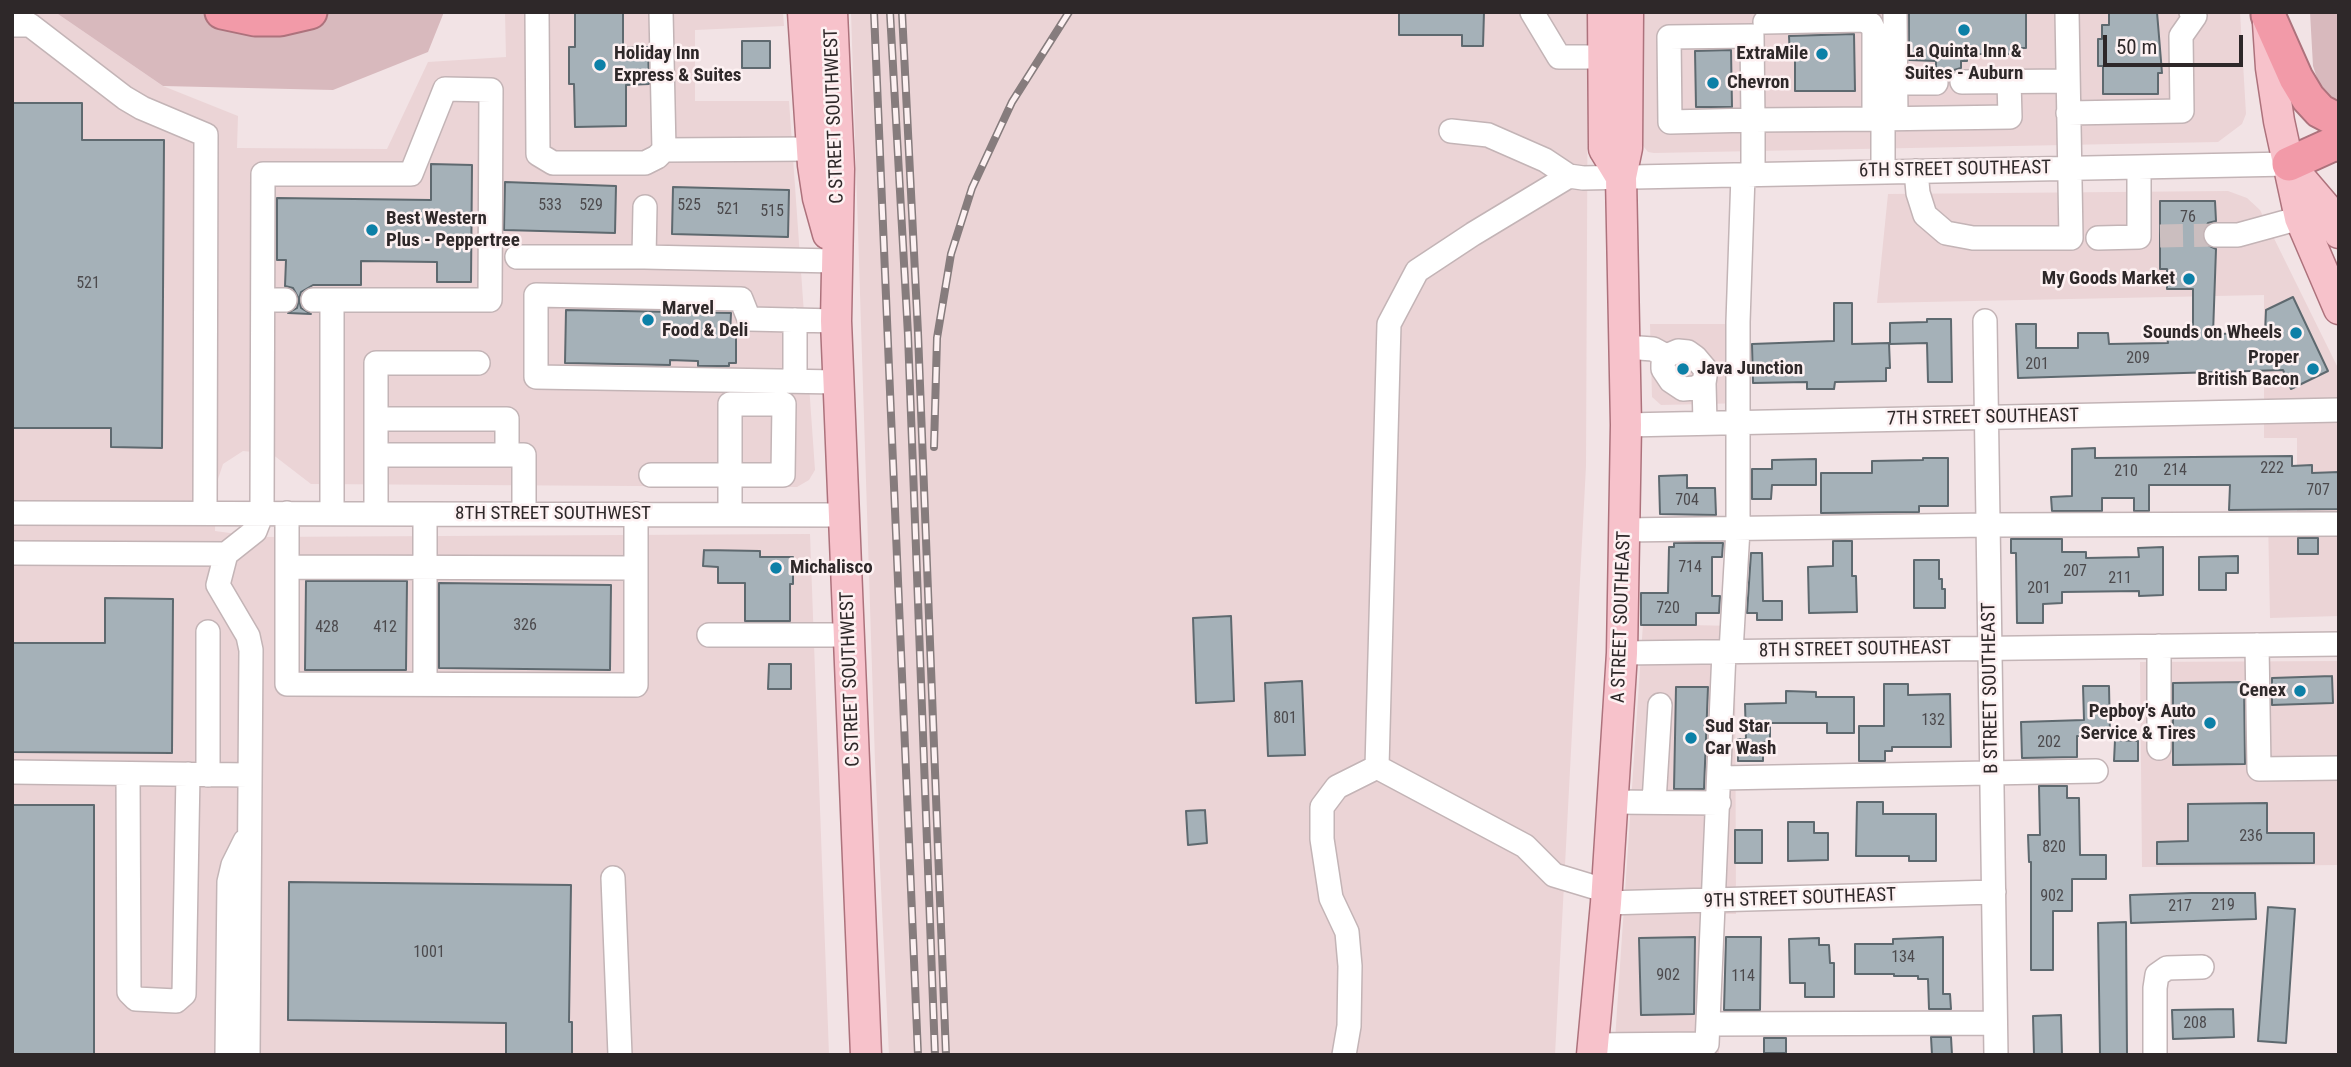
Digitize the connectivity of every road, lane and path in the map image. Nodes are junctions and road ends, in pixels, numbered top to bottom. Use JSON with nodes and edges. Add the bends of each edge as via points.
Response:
{"nodes":[{"id":1,"x":222,"y":12,"type":"edge"},
{"id":2,"x":310,"y":12,"type":"edge"},
{"id":3,"x":537,"y":12,"type":"edge"},
{"id":4,"x":661,"y":12,"type":"edge"},
{"id":5,"x":803,"y":12,"type":"edge"},
{"id":6,"x":832,"y":12,"type":"edge"},
{"id":7,"x":1532,"y":12,"type":"edge"},
{"id":8,"x":1603,"y":12,"type":"edge"},
{"id":9,"x":1628,"y":12,"type":"edge"},
{"id":10,"x":1895,"y":12,"type":"edge"},
{"id":11,"x":2067,"y":12,"type":"edge"},
{"id":12,"x":2194,"y":13,"type":"edge"},
{"id":13,"x":2268,"y":14,"type":"edge"},
{"id":14,"x":1763,"y":23,"type":"edge"},
{"id":15,"x":12,"y":25,"type":"edge"},
{"id":16,"x":1603,"y":58,"type":"junction"},
{"id":17,"x":2068,"y":81,"type":"junction"},
{"id":18,"x":1962,"y":82,"type":"dead end"},
{"id":19,"x":2010,"y":82,"type":"junction"},
{"id":20,"x":1896,"y":83,"type":"junction"},
{"id":21,"x":1936,"y":83,"type":"dead end"},
{"id":22,"x":2068,"y":113,"type":"junction"},
{"id":23,"x":1885,"y":119,"type":"junction"},
{"id":24,"x":1753,"y":120,"type":"junction"},
{"id":25,"x":2339,"y":121,"type":"edge"},
{"id":26,"x":1451,"y":131,"type":"dead end"},
{"id":27,"x":2339,"y":144,"type":"edge"},
{"id":28,"x":811,"y":149,"type":"junction"},
{"id":29,"x":664,"y":150,"type":"junction"},
{"id":30,"x":2289,"y":164,"type":"junction"},
{"id":31,"x":2139,"y":167,"type":"junction"},
{"id":32,"x":2069,"y":168,"type":"junction"},
{"id":33,"x":2339,"y":169,"type":"edge"},
{"id":34,"x":1916,"y":171,"type":"junction"},
{"id":35,"x":1883,"y":172,"type":"junction"},
{"id":36,"x":1748,"y":175,"type":"junction"},
{"id":37,"x":1569,"y":176,"type":"junction"},
{"id":38,"x":1622,"y":177,"type":"junction"},
{"id":39,"x":645,"y":207,"type":"dead end"},
{"id":40,"x":2300,"y":218,"type":"junction"},
{"id":41,"x":2339,"y":233,"type":"edge"},
{"id":42,"x":2216,"y":235,"type":"tunnel mouth"},
{"id":43,"x":2083,"y":238,"type":"junction"},
{"id":44,"x":517,"y":257,"type":"dead end"},
{"id":45,"x":644,"y":257,"type":"junction"},
{"id":46,"x":835,"y":261,"type":"junction"},
{"id":47,"x":2339,"y":310,"type":"edge"},
{"id":48,"x":794,"y":320,"type":"junction"},
{"id":49,"x":836,"y":321,"type":"junction"},
{"id":50,"x":1985,"y":321,"type":"dead end"},
{"id":51,"x":1625,"y":346,"type":"junction"},
{"id":52,"x":478,"y":363,"type":"dead end"},
{"id":53,"x":794,"y":381,"type":"junction"},
{"id":54,"x":838,"y":382,"type":"junction"},
{"id":55,"x":2339,"y":410,"type":"edge"},
{"id":56,"x":1987,"y":417,"type":"junction"},
{"id":57,"x":376,"y":419,"type":"junction"},
{"id":58,"x":1739,"y":423,"type":"junction"},
{"id":59,"x":1705,"y":424,"type":"junction"},
{"id":60,"x":1626,"y":425,"type":"junction"},
{"id":61,"x":376,"y":455,"type":"junction"},
{"id":62,"x":507,"y":455,"type":"junction"},
{"id":63,"x":651,"y":475,"type":"dead end"},
{"id":64,"x":12,"y":513,"type":"edge"},
{"id":65,"x":205,"y":513,"type":"junction"},
{"id":66,"x":262,"y":513,"type":"junction"},
{"id":67,"x":287,"y":513,"type":"junction"},
{"id":68,"x":332,"y":513,"type":"junction"},
{"id":69,"x":376,"y":513,"type":"junction"},
{"id":70,"x":425,"y":514,"type":"junction"},
{"id":71,"x":524,"y":514,"type":"junction"},
{"id":72,"x":636,"y":514,"type":"junction"},
{"id":73,"x":730,"y":514,"type":"junction"},
{"id":74,"x":845,"y":515,"type":"junction"},
{"id":75,"x":2339,"y":524,"type":"edge"},
{"id":76,"x":1989,"y":525,"type":"junction"},
{"id":77,"x":1738,"y":529,"type":"junction"},
{"id":78,"x":1625,"y":530,"type":"junction"},
{"id":79,"x":12,"y":553,"type":"edge"},
{"id":80,"x":226,"y":554,"type":"junction"},
{"id":81,"x":287,"y":567,"type":"junction"},
{"id":82,"x":425,"y":567,"type":"junction"},
{"id":83,"x":636,"y":568,"type":"junction"},
{"id":84,"x":208,"y":632,"type":"dead end"},
{"id":85,"x":709,"y":635,"type":"dead end"},
{"id":86,"x":850,"y":635,"type":"junction"},
{"id":87,"x":2339,"y":643,"type":"edge"},
{"id":88,"x":2257,"y":645,"type":"junction"},
{"id":89,"x":2159,"y":646,"type":"junction"},
{"id":90,"x":1991,"y":648,"type":"junction"},
{"id":91,"x":1728,"y":652,"type":"junction"},
{"id":92,"x":1622,"y":653,"type":"junction"},
{"id":93,"x":425,"y":684,"type":"junction"},
{"id":94,"x":1660,"y":705,"type":"dead end"},
{"id":95,"x":2159,"y":748,"type":"dead end"},
{"id":96,"x":1377,"y":767,"type":"junction"},
{"id":97,"x":2339,"y":768,"type":"edge"},
{"id":98,"x":2096,"y":771,"type":"dead end"},
{"id":99,"x":12,"y":772,"type":"edge"},
{"id":100,"x":1992,"y":773,"type":"junction"},
{"id":101,"x":128,"y":774,"type":"junction"},
{"id":102,"x":198,"y":774,"type":"junction"},
{"id":103,"x":248,"y":775,"type":"junction"},
{"id":104,"x":1720,"y":778,"type":"junction"},
{"id":105,"x":1613,"y":802,"type":"junction"},
{"id":106,"x":1654,"y":802,"type":"junction"},
{"id":107,"x":1719,"y":803,"type":"junction"},
{"id":108,"x":248,"y":835,"type":"junction"},
{"id":109,"x":613,"y":878,"type":"dead end"},
{"id":110,"x":1994,"y":892,"type":"junction"},
{"id":111,"x":1607,"y":897,"type":"junction"},
{"id":112,"x":1715,"y":902,"type":"junction"},
{"id":113,"x":2202,"y":967,"type":"dead end"},
{"id":114,"x":1996,"y":1023,"type":"junction"},
{"id":115,"x":1709,"y":1024,"type":"junction"},
{"id":116,"x":1593,"y":1050,"type":"edge"},
{"id":117,"x":227,"y":1055,"type":"edge"},
{"id":118,"x":247,"y":1055,"type":"edge"},
{"id":119,"x":620,"y":1055,"type":"edge"},
{"id":120,"x":866,"y":1055,"type":"edge"},
{"id":121,"x":1344,"y":1055,"type":"edge"},
{"id":122,"x":1996,"y":1055,"type":"edge"},
{"id":123,"x":2155,"y":1055,"type":"edge"}],
"edges":[{"from":1,"to":2,"type":"highway","via":[[255,19]]},
{"from":3,"to":29,"type":"street","via":[[538,154],[553,163],[645,163]]},
{"from":4,"to":29,"type":"street"},
{"from":5,"to":28,"type":"main road","name":"C STREET SOUTHWEST"},
{"from":6,"to":46,"type":"main road","name":"C STREET SOUTHWEST","via":[[839,160]]},
{"from":7,"to":16,"type":"street","via":[[1559,57]]},
{"from":8,"to":16,"type":"main road"},
{"from":9,"to":38,"type":"main road","name":"A STREET SOUTHEAST","via":[[1627,148]]},
{"from":10,"to":20,"type":"street"},
{"from":11,"to":17,"type":"street"},
{"from":12,"to":22,"type":"street","via":[[2181,36],[2182,111]]},
{"from":13,"to":25,"type":"highway","via":[[2308,98]]},
{"from":13,"to":30,"type":"main road","via":[[2271,68]]},
{"from":14,"to":23,"type":"street","via":[[1863,20],[1871,24]]},
{"from":14,"to":24,"type":"street"},
{"from":14,"to":24,"type":"street","via":[[1669,37],[1670,122]]},
{"from":15,"to":65,"type":"street","via":[[30,25],[125,98],[206,135]]},
{"from":16,"to":38,"type":"main road","via":[[1604,149]]},
{"from":17,"to":19,"type":"street"},
{"from":17,"to":22,"type":"street"},
{"from":18,"to":19,"type":"street"},
{"from":19,"to":23,"type":"street","via":[[2010,117]]},
{"from":20,"to":21,"type":"street"},
{"from":20,"to":23,"type":"street"},
{"from":22,"to":32,"type":"street"},
{"from":23,"to":24,"type":"street"},
{"from":23,"to":35,"type":"street"},
{"from":24,"to":36,"type":"street"},
{"from":26,"to":37,"type":"street","via":[[1488,135]]},
{"from":27,"to":30,"type":"highway"},
{"from":28,"to":29,"type":"street"},
{"from":28,"to":46,"type":"main road","name":"C STREET SOUTHWEST"},
{"from":30,"to":31,"type":"street","name":"6TH STREET SOUTHEAST"},
{"from":30,"to":33,"type":"highway"},
{"from":30,"to":40,"type":"main road"},
{"from":30,"to":41,"type":"main road","via":[[2326,208]]},
{"from":31,"to":32,"type":"street","name":"6TH STREET SOUTHEAST"},
{"from":31,"to":43,"type":"street","via":[[2149,236]]},
{"from":32,"to":34,"type":"street","name":"6TH STREET SOUTHEAST"},
{"from":32,"to":43,"type":"street"},
{"from":34,"to":35,"type":"street","name":"6TH STREET SOUTHEAST"},
{"from":34,"to":43,"type":"street","via":[[1925,215],[1946,233],[1973,238]]},
{"from":35,"to":36,"type":"street","name":"6TH STREET SOUTHEAST"},
{"from":36,"to":38,"type":"street","name":"6TH STREET SOUTHEAST"},
{"from":36,"to":58,"type":"street","via":[[1738,322]]},
{"from":37,"to":38,"type":"street","name":"6TH STREET SOUTHEAST"},
{"from":37,"to":96,"type":"street","via":[[1418,271],[1390,324]]},
{"from":38,"to":51,"type":"main road","name":"A STREET SOUTHEAST"},
{"from":39,"to":45,"type":"street"},
{"from":40,"to":42,"type":"street","via":[[2238,235]]},
{"from":40,"to":47,"type":"main road"},
{"from":44,"to":45,"type":"street"},
{"from":45,"to":46,"type":"street"},
{"from":46,"to":49,"type":"main road","name":"C STREET SOUTHWEST"},
{"from":48,"to":49,"type":"street"},
{"from":48,"to":53,"type":"street"},
{"from":48,"to":53,"type":"street","via":[[749,319],[741,299],[536,295],[536,377]]},
{"from":49,"to":54,"type":"main road","name":"C STREET SOUTHWEST"},
{"from":50,"to":56,"type":"street","name":"B STREET SOUTHEAST"},
{"from":51,"to":59,"type":"street","via":[[1653,349],[1666,356],[1663,369],[1671,382],[1683,389],[1704,383]]},
{"from":51,"to":60,"type":"main road","name":"A STREET SOUTHEAST"},
{"from":52,"to":57,"type":"street","via":[[376,363]]},
{"from":53,"to":54,"type":"street"},
{"from":54,"to":74,"type":"main road","name":"C STREET SOUTHWEST"},
{"from":55,"to":56,"type":"street","name":"7TH STREET SOUTHEAST"},
{"from":56,"to":58,"type":"street","name":"7TH STREET SOUTHEAST"},
{"from":56,"to":76,"type":"street","name":"B STREET SOUTHEAST"},
{"from":57,"to":61,"type":"street"},
{"from":57,"to":62,"type":"street","via":[[507,419]]},
{"from":58,"to":59,"type":"street","name":"7TH STREET SOUTHEAST"},
{"from":58,"to":77,"type":"street"},
{"from":59,"to":60,"type":"street","name":"7TH STREET SOUTHEAST"},
{"from":60,"to":78,"type":"main road","name":"A STREET SOUTHEAST"},
{"from":61,"to":62,"type":"street"},
{"from":61,"to":69,"type":"street"},
{"from":62,"to":71,"type":"street","via":[[524,455]]},
{"from":63,"to":73,"type":"street","via":[[730,475]]},
{"from":64,"to":65,"type":"street","name":"8TH STREET SOUTHWEST"},
{"from":65,"to":66,"type":"street","name":"8TH STREET SOUTHWEST"},
{"from":66,"to":67,"type":"street","name":"8TH STREET SOUTHWEST"},
{"from":66,"to":68,"type":"street","via":[[274,300],[263,174],[411,174],[445,89],[491,90],[490,300],[323,300]]},
{"from":66,"to":80,"type":"street","via":[[255,531]]},
{"from":67,"to":68,"type":"street","name":"8TH STREET SOUTHWEST"},
{"from":67,"to":81,"type":"street"},
{"from":68,"to":69,"type":"street","name":"8TH STREET SOUTHWEST"},
{"from":69,"to":70,"type":"street","name":"8TH STREET SOUTHWEST"},
{"from":70,"to":71,"type":"street","name":"8TH STREET SOUTHWEST"},
{"from":70,"to":82,"type":"street"},
{"from":71,"to":72,"type":"street","name":"8TH STREET SOUTHWEST"},
{"from":72,"to":73,"type":"street","name":"8TH STREET SOUTHWEST"},
{"from":72,"to":83,"type":"street"},
{"from":73,"to":74,"type":"street","name":"8TH STREET SOUTHWEST"},
{"from":74,"to":86,"type":"main road","name":"C STREET SOUTHWEST"},
{"from":75,"to":76,"type":"street"},
{"from":76,"to":77,"type":"street"},
{"from":76,"to":90,"type":"street","name":"B STREET SOUTHEAST"},
{"from":77,"to":78,"type":"street"},
{"from":77,"to":91,"type":"street"},
{"from":78,"to":92,"type":"main road","name":"A STREET SOUTHEAST"},
{"from":79,"to":80,"type":"street"},
{"from":80,"to":103,"type":"street","via":[[218,585],[248,636],[251,650]]},
{"from":81,"to":82,"type":"street"},
{"from":81,"to":93,"type":"street","via":[[287,684]]},
{"from":82,"to":83,"type":"street"},
{"from":82,"to":93,"type":"street"},
{"from":83,"to":93,"type":"street","via":[[636,685]]},
{"from":84,"to":102,"type":"street"},
{"from":85,"to":86,"type":"street"},
{"from":86,"to":120,"type":"main road","name":"C STREET SOUTHWEST"},
{"from":87,"to":88,"type":"street","name":"8TH STREET SOUTHEAST"},
{"from":88,"to":89,"type":"street","name":"8TH STREET SOUTHEAST"},
{"from":88,"to":97,"type":"street","via":[[2259,769]]},
{"from":89,"to":90,"type":"street","name":"8TH STREET SOUTHEAST"},
{"from":89,"to":95,"type":"street"},
{"from":90,"to":91,"type":"street","name":"8TH STREET SOUTHEAST"},
{"from":90,"to":100,"type":"street","name":"B STREET SOUTHEAST"},
{"from":91,"to":92,"type":"street","name":"8TH STREET SOUTHEAST"},
{"from":91,"to":104,"type":"street"},
{"from":92,"to":105,"type":"main road","name":"A STREET SOUTHEAST"},
{"from":94,"to":106,"type":"street"},
{"from":96,"to":111,"type":"street","name":"9TH STREET SOUTHEAST","via":[[1525,846],[1554,875]]},
{"from":96,"to":121,"type":"street","via":[[1336,787],[1322,807],[1331,898],[1347,932],[1349,1026]]},
{"from":98,"to":100,"type":"street"},
{"from":99,"to":101,"type":"street"},
{"from":100,"to":104,"type":"street"},
{"from":100,"to":110,"type":"street","name":"B STREET SOUTHEAST"},
{"from":101,"to":102,"type":"street"},
{"from":101,"to":102,"type":"street","via":[[129,992],[136,999],[176,1001],[184,994]]},
{"from":102,"to":103,"type":"street"},
{"from":103,"to":108,"type":"street"},
{"from":104,"to":107,"type":"street"},
{"from":105,"to":106,"type":"street"},
{"from":105,"to":111,"type":"main road","name":"A STREET SOUTHEAST"},
{"from":106,"to":107,"type":"street"},
{"from":107,"to":112,"type":"street"},
{"from":108,"to":117,"type":"street","via":[[229,882]]},
{"from":108,"to":118,"type":"street"},
{"from":109,"to":119,"type":"street"},
{"from":110,"to":112,"type":"street","name":"9TH STREET SOUTHEAST"},
{"from":110,"to":114,"type":"street","name":"B STREET SOUTHEAST"},
{"from":111,"to":112,"type":"street","name":"9TH STREET SOUTHEAST"},
{"from":111,"to":116,"type":"main road","name":"A STREET SOUTHEAST"},
{"from":112,"to":115,"type":"street"},
{"from":113,"to":123,"type":"street","via":[[2167,968],[2157,975]]},
{"from":114,"to":115,"type":"street"},
{"from":114,"to":122,"type":"street","name":"B STREET SOUTHEAST"},
{"from":115,"to":116,"type":"street","via":[[1707,1044]]}]}
